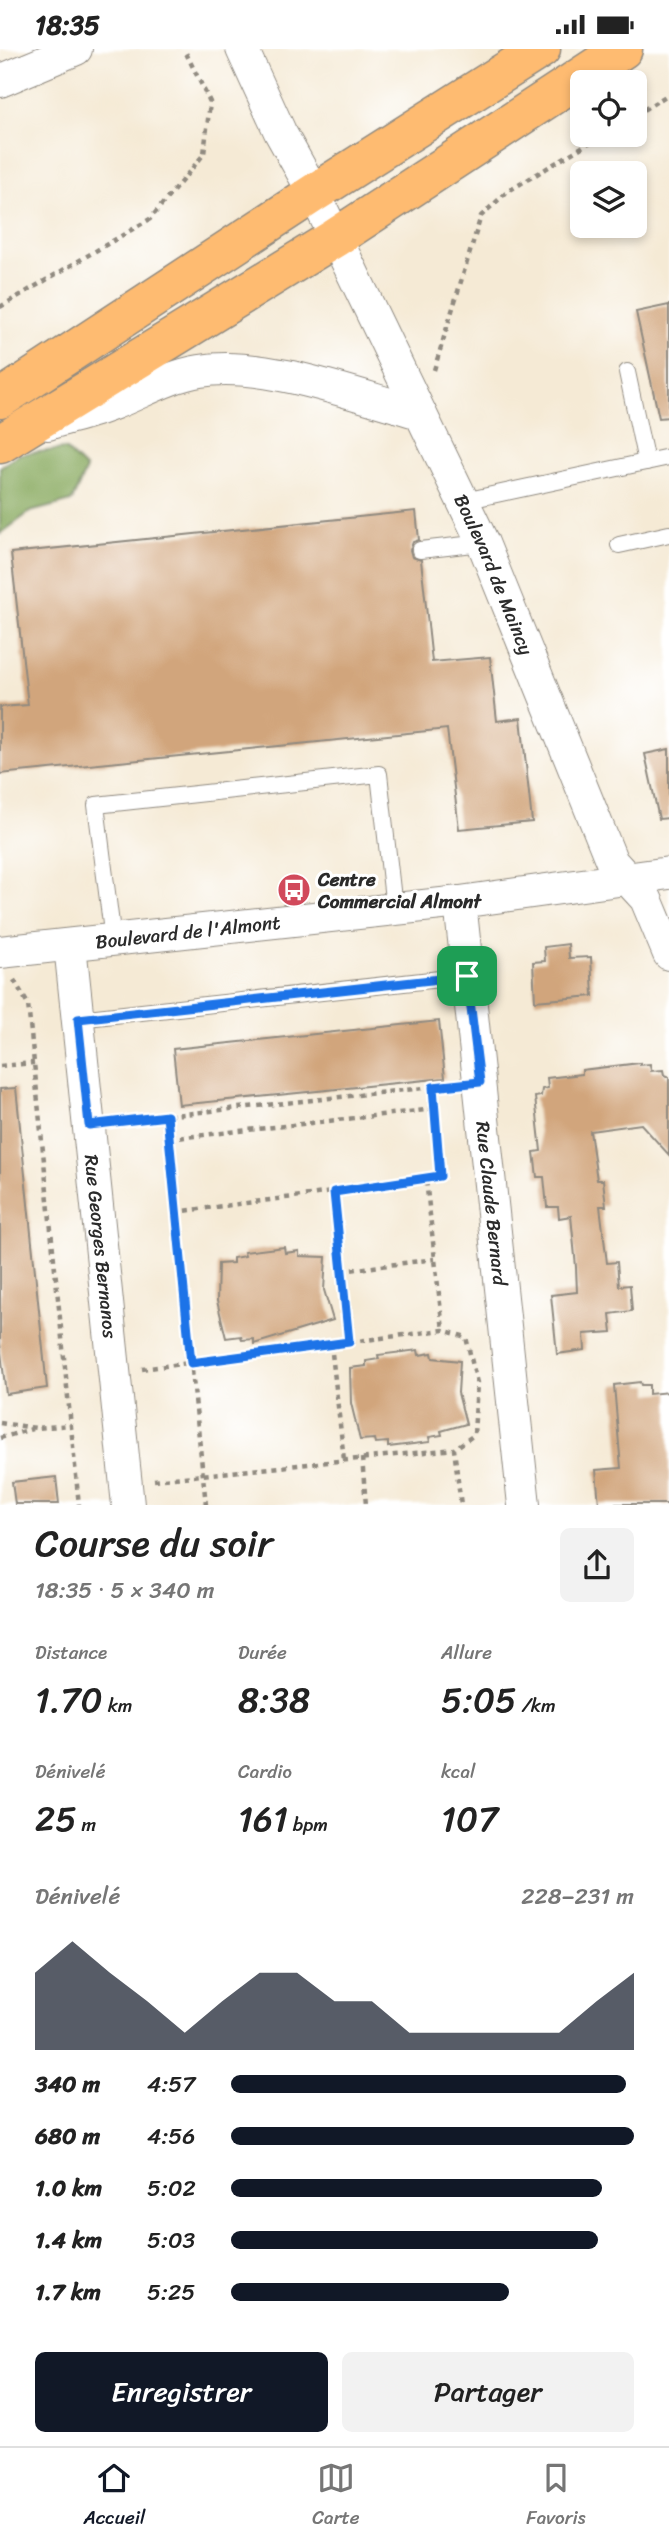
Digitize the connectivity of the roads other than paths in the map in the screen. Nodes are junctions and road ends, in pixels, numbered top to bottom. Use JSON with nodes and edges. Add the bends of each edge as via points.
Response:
{"nodes":[{"id":1,"x":76,"y":49,"type":"edge"},
{"id":2,"x":242,"y":49,"type":"edge"},
{"id":3,"x":541,"y":49,"type":"edge"},
{"id":4,"x":623,"y":49,"type":"edge"},
{"id":5,"x":0,"y":81,"type":"edge"},
{"id":6,"x":314,"y":193,"type":"junction"},
{"id":7,"x":335,"y":238,"type":"junction"},
{"id":8,"x":627,"y":372,"type":"dead end"},
{"id":9,"x":0,"y":399,"type":"edge"},
{"id":10,"x":420,"y":413,"type":"junction"},
{"id":11,"x":7,"y":439,"type":"edge"},
{"id":12,"x":669,"y":457,"type":"edge"},
{"id":13,"x":646,"y":462,"type":"junction"},
{"id":14,"x":464,"y":501,"type":"junction"},
{"id":15,"x":669,"y":534,"type":"edge"},
{"id":16,"x":483,"y":543,"type":"junction"},
{"id":17,"x":619,"y":545,"type":"dead end"},
{"id":18,"x":420,"y":550,"type":"dead end"},
{"id":19,"x":669,"y":873,"type":"edge"},
{"id":20,"x":627,"y":878,"type":"junction"},
{"id":21,"x":460,"y":902,"type":"junction"},
{"id":22,"x":394,"y":908,"type":"junction"},
{"id":23,"x":113,"y":940,"type":"junction"},
{"id":24,"x":70,"y":945,"type":"junction"},
{"id":25,"x":4,"y":951,"type":"edge"},
{"id":26,"x":669,"y":954,"type":"edge"},
{"id":27,"x":467,"y":976,"type":"junction"},
{"id":28,"x":78,"y":1019,"type":"junction"},
{"id":29,"x":128,"y":1504,"type":"edge"},
{"id":30,"x":524,"y":1504,"type":"edge"}],
"edges":[{"from":1,"to":5,"type":"street"},
{"from":2,"to":6,"type":"street","name":"Boulevard de Maincy"},
{"from":3,"to":6,"type":"main road"},
{"from":4,"to":7,"type":"main road"},
{"from":6,"to":7,"type":"street","name":"Boulevard de Maincy"},
{"from":6,"to":9,"type":"main road"},
{"from":7,"to":10,"type":"street","name":"Boulevard de Maincy"},
{"from":7,"to":11,"type":"main road"},
{"from":8,"to":13,"type":"lane"},
{"from":10,"to":11,"type":"street","via":[[293,378],[221,369],[175,377],[115,404]]},
{"from":10,"to":14,"type":"street","name":"Boulevard de Maincy"},
{"from":12,"to":13,"type":"lane"},
{"from":13,"to":14,"type":"lane"},
{"from":14,"to":16,"type":"street","name":"Boulevard de Maincy"},
{"from":15,"to":17,"type":"lane"},
{"from":16,"to":18,"type":"lane"},
{"from":16,"to":20,"type":"street","name":"Boulevard de Maincy","via":[[612,862]]},
{"from":19,"to":20,"type":"street","name":"Boulevard de l'Almont"},
{"from":20,"to":21,"type":"street","name":"Boulevard de l'Almont"},
{"from":20,"to":26,"type":"street","name":"Boulevard de Maincy","via":[[646,899]]},
{"from":21,"to":22,"type":"street","name":"Boulevard de l'Almont"},
{"from":21,"to":27,"type":"street","name":"Rue Claude Bernard"},
{"from":22,"to":23,"type":"street","name":"Boulevard de l'Almont"},
{"from":22,"to":23,"type":"lane","via":[[379,774],[96,805]]},
{"from":23,"to":24,"type":"street","name":"Boulevard de l'Almont"},
{"from":24,"to":25,"type":"street","name":"Boulevard de l'Almont"},
{"from":24,"to":28,"type":"street","name":"Rue Georges Bernanos"},
{"from":27,"to":28,"type":"lane"},
{"from":27,"to":30,"type":"street","name":"Rue Claude Bernard"},
{"from":28,"to":29,"type":"street","name":"Rue Georges Bernanos"}]}
